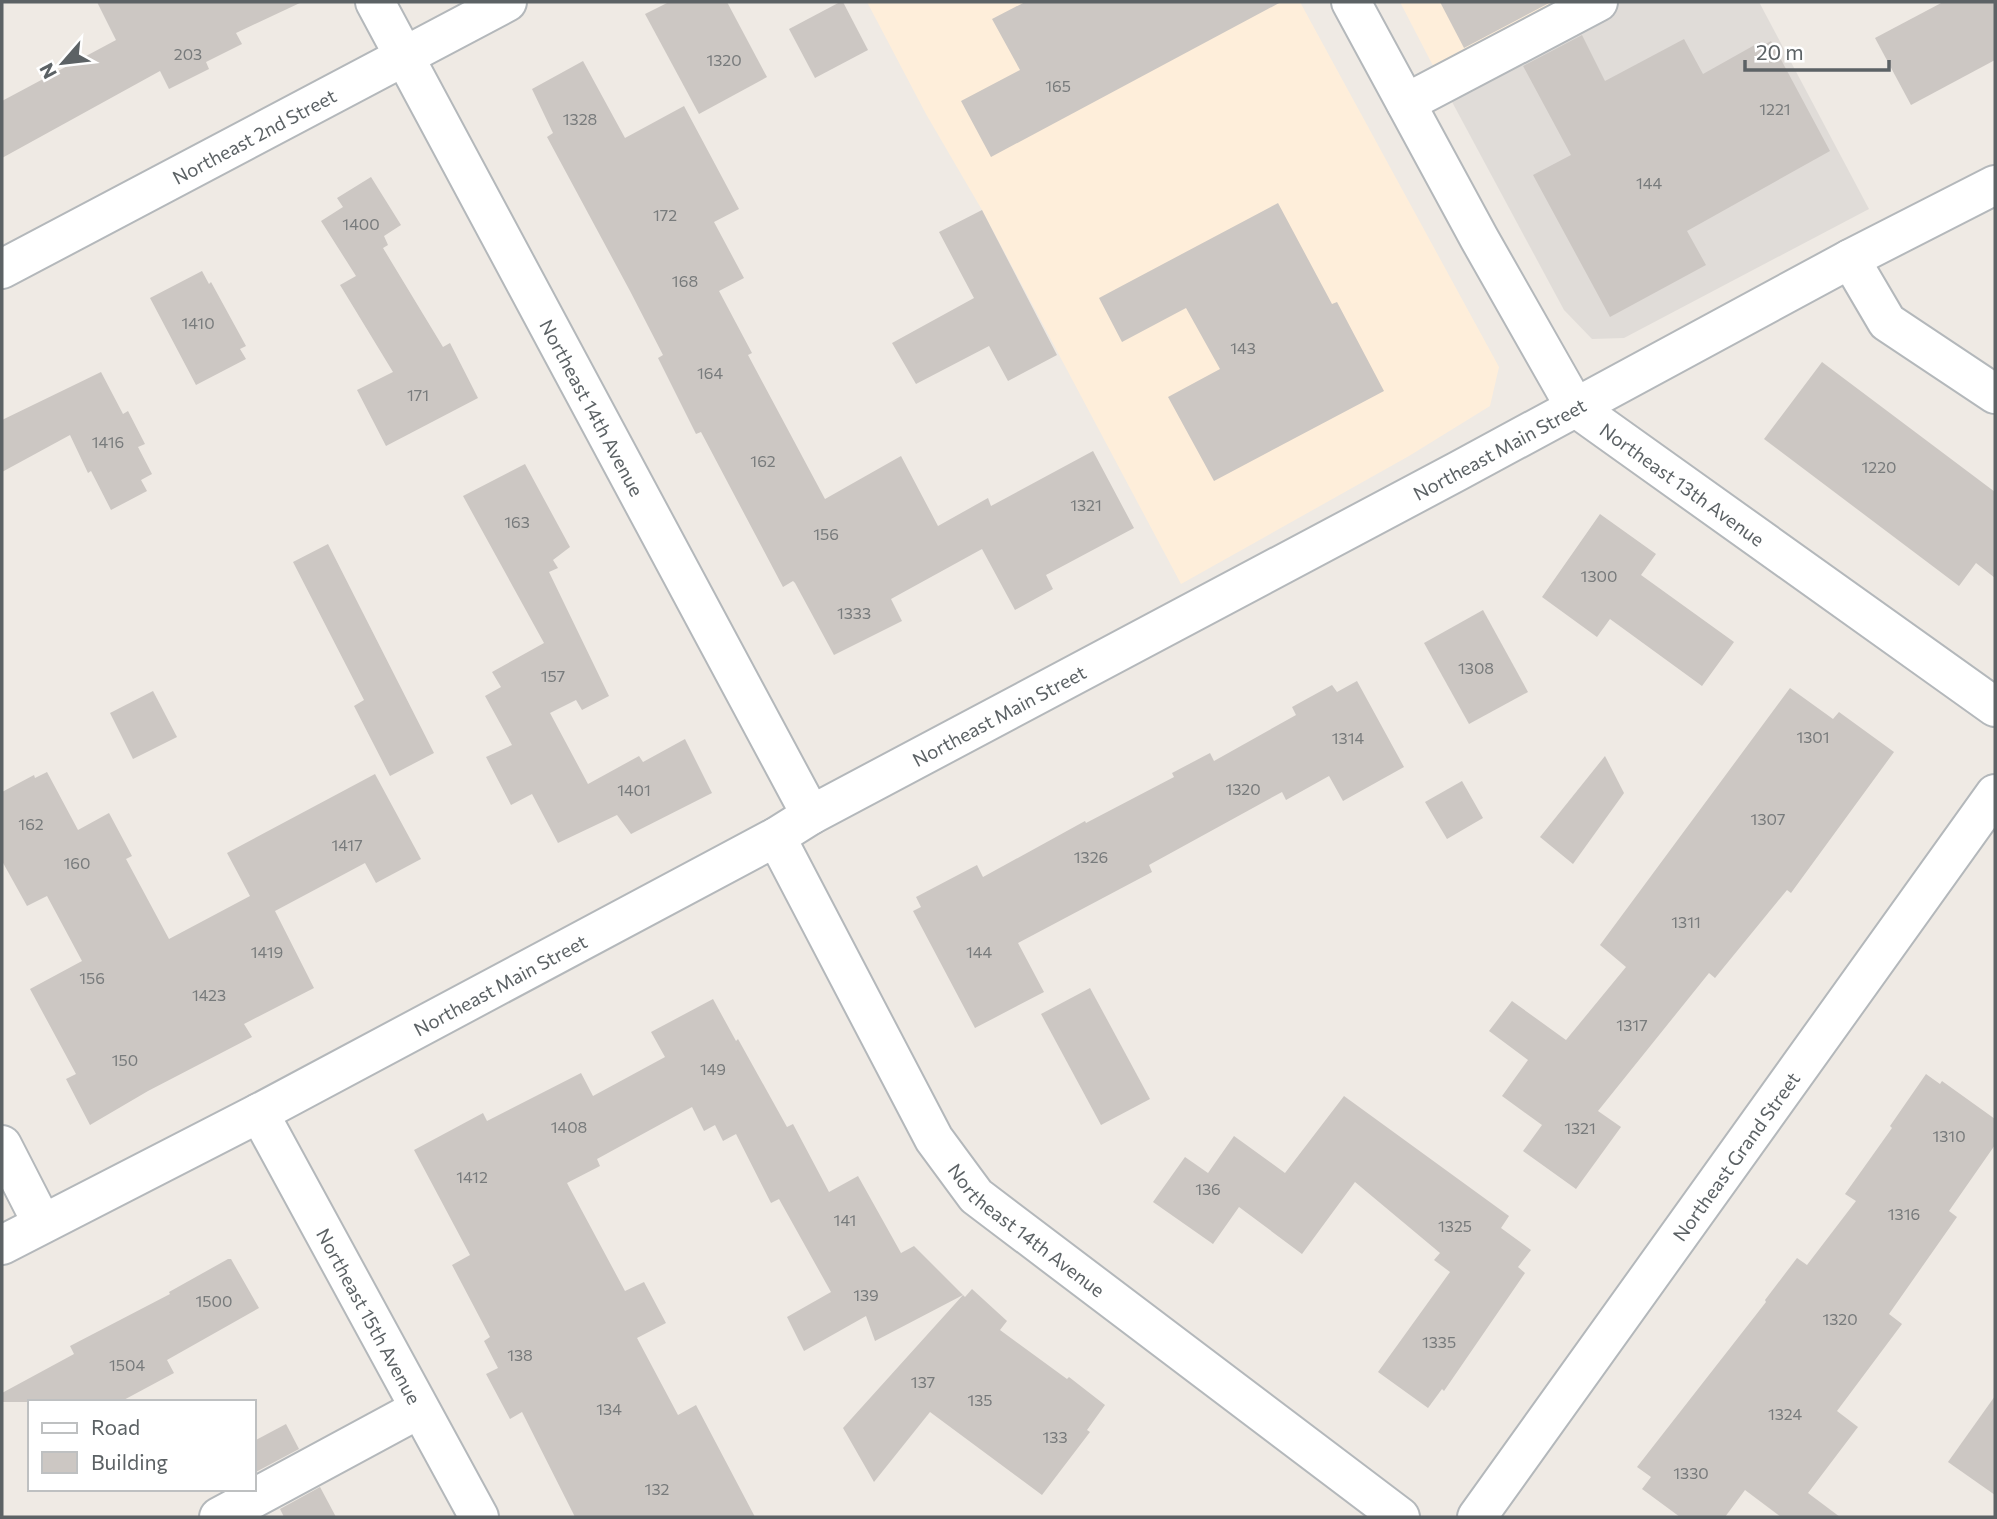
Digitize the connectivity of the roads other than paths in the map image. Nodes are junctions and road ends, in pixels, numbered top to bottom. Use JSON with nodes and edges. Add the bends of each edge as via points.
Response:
{"nodes":[{"id":1,"x":375,"y":2,"type":"edge"},
{"id":2,"x":508,"y":2,"type":"edge"},
{"id":3,"x":1351,"y":2,"type":"edge"},
{"id":4,"x":1598,"y":2,"type":"edge"},
{"id":5,"x":405,"y":58,"type":"junction"},
{"id":6,"x":1406,"y":103,"type":"junction"},
{"id":7,"x":1995,"y":186,"type":"edge"},
{"id":8,"x":1850,"y":259,"type":"junction"},
{"id":9,"x":2,"y":269,"type":"edge"},
{"id":10,"x":1995,"y":394,"type":"edge"},
{"id":11,"x":1575,"y":408,"type":"junction"},
{"id":12,"x":1995,"y":707,"type":"edge"},
{"id":13,"x":1995,"y":794,"type":"edge"},
{"id":14,"x":811,"y":815,"type":"junction"},
{"id":15,"x":776,"y":837,"type":"junction"},
{"id":16,"x":259,"y":1113,"type":"junction"},
{"id":17,"x":2,"y":1145,"type":"edge"},
{"id":18,"x":42,"y":1223,"type":"junction"},
{"id":19,"x":2,"y":1245,"type":"edge"},
{"id":20,"x":419,"y":1409,"type":"junction"},
{"id":21,"x":219,"y":1517,"type":"edge"},
{"id":22,"x":479,"y":1517,"type":"edge"},
{"id":23,"x":1400,"y":1517,"type":"edge"},
{"id":24,"x":1477,"y":1517,"type":"edge"}],
"edges":[{"from":1,"to":5,"type":"street","name":"Northeast 14th Avenue"},
{"from":2,"to":5,"type":"street","name":"Northeast 2nd Street"},
{"from":3,"to":6,"type":"street","name":"Northeast 13th Avenue"},
{"from":4,"to":6,"type":"street"},
{"from":5,"to":9,"type":"street","name":"Northeast 2nd Street"},
{"from":5,"to":14,"type":"street","name":"Northeast 14th Avenue"},
{"from":6,"to":11,"type":"street","name":"Northeast 13th Avenue"},
{"from":7,"to":8,"type":"street","name":"Northeast Main Street"},
{"from":8,"to":10,"type":"street","via":[[1886,322]]},
{"from":8,"to":11,"type":"street","name":"Northeast Main Street"},
{"from":11,"to":12,"type":"street","name":"Northeast 13th Avenue"},
{"from":11,"to":14,"type":"street","name":"Northeast Main Street"},
{"from":13,"to":24,"type":"street","name":"Northeast Grand Street"},
{"from":14,"to":15,"type":"street","name":"Northeast Main Street"},
{"from":15,"to":16,"type":"street","name":"Northeast Main Street"},
{"from":15,"to":23,"type":"street","name":"Northeast 14th Avenue","via":[[934,1139],[976,1196]]},
{"from":16,"to":18,"type":"street","name":"Northeast Main Street"},
{"from":16,"to":20,"type":"street","name":"Northeast 15th Avenue"},
{"from":17,"to":18,"type":"street"},
{"from":18,"to":19,"type":"street","name":"Northeast Main Street"},
{"from":20,"to":21,"type":"street"},
{"from":20,"to":22,"type":"street","name":"Northeast 15th Avenue"}]}
